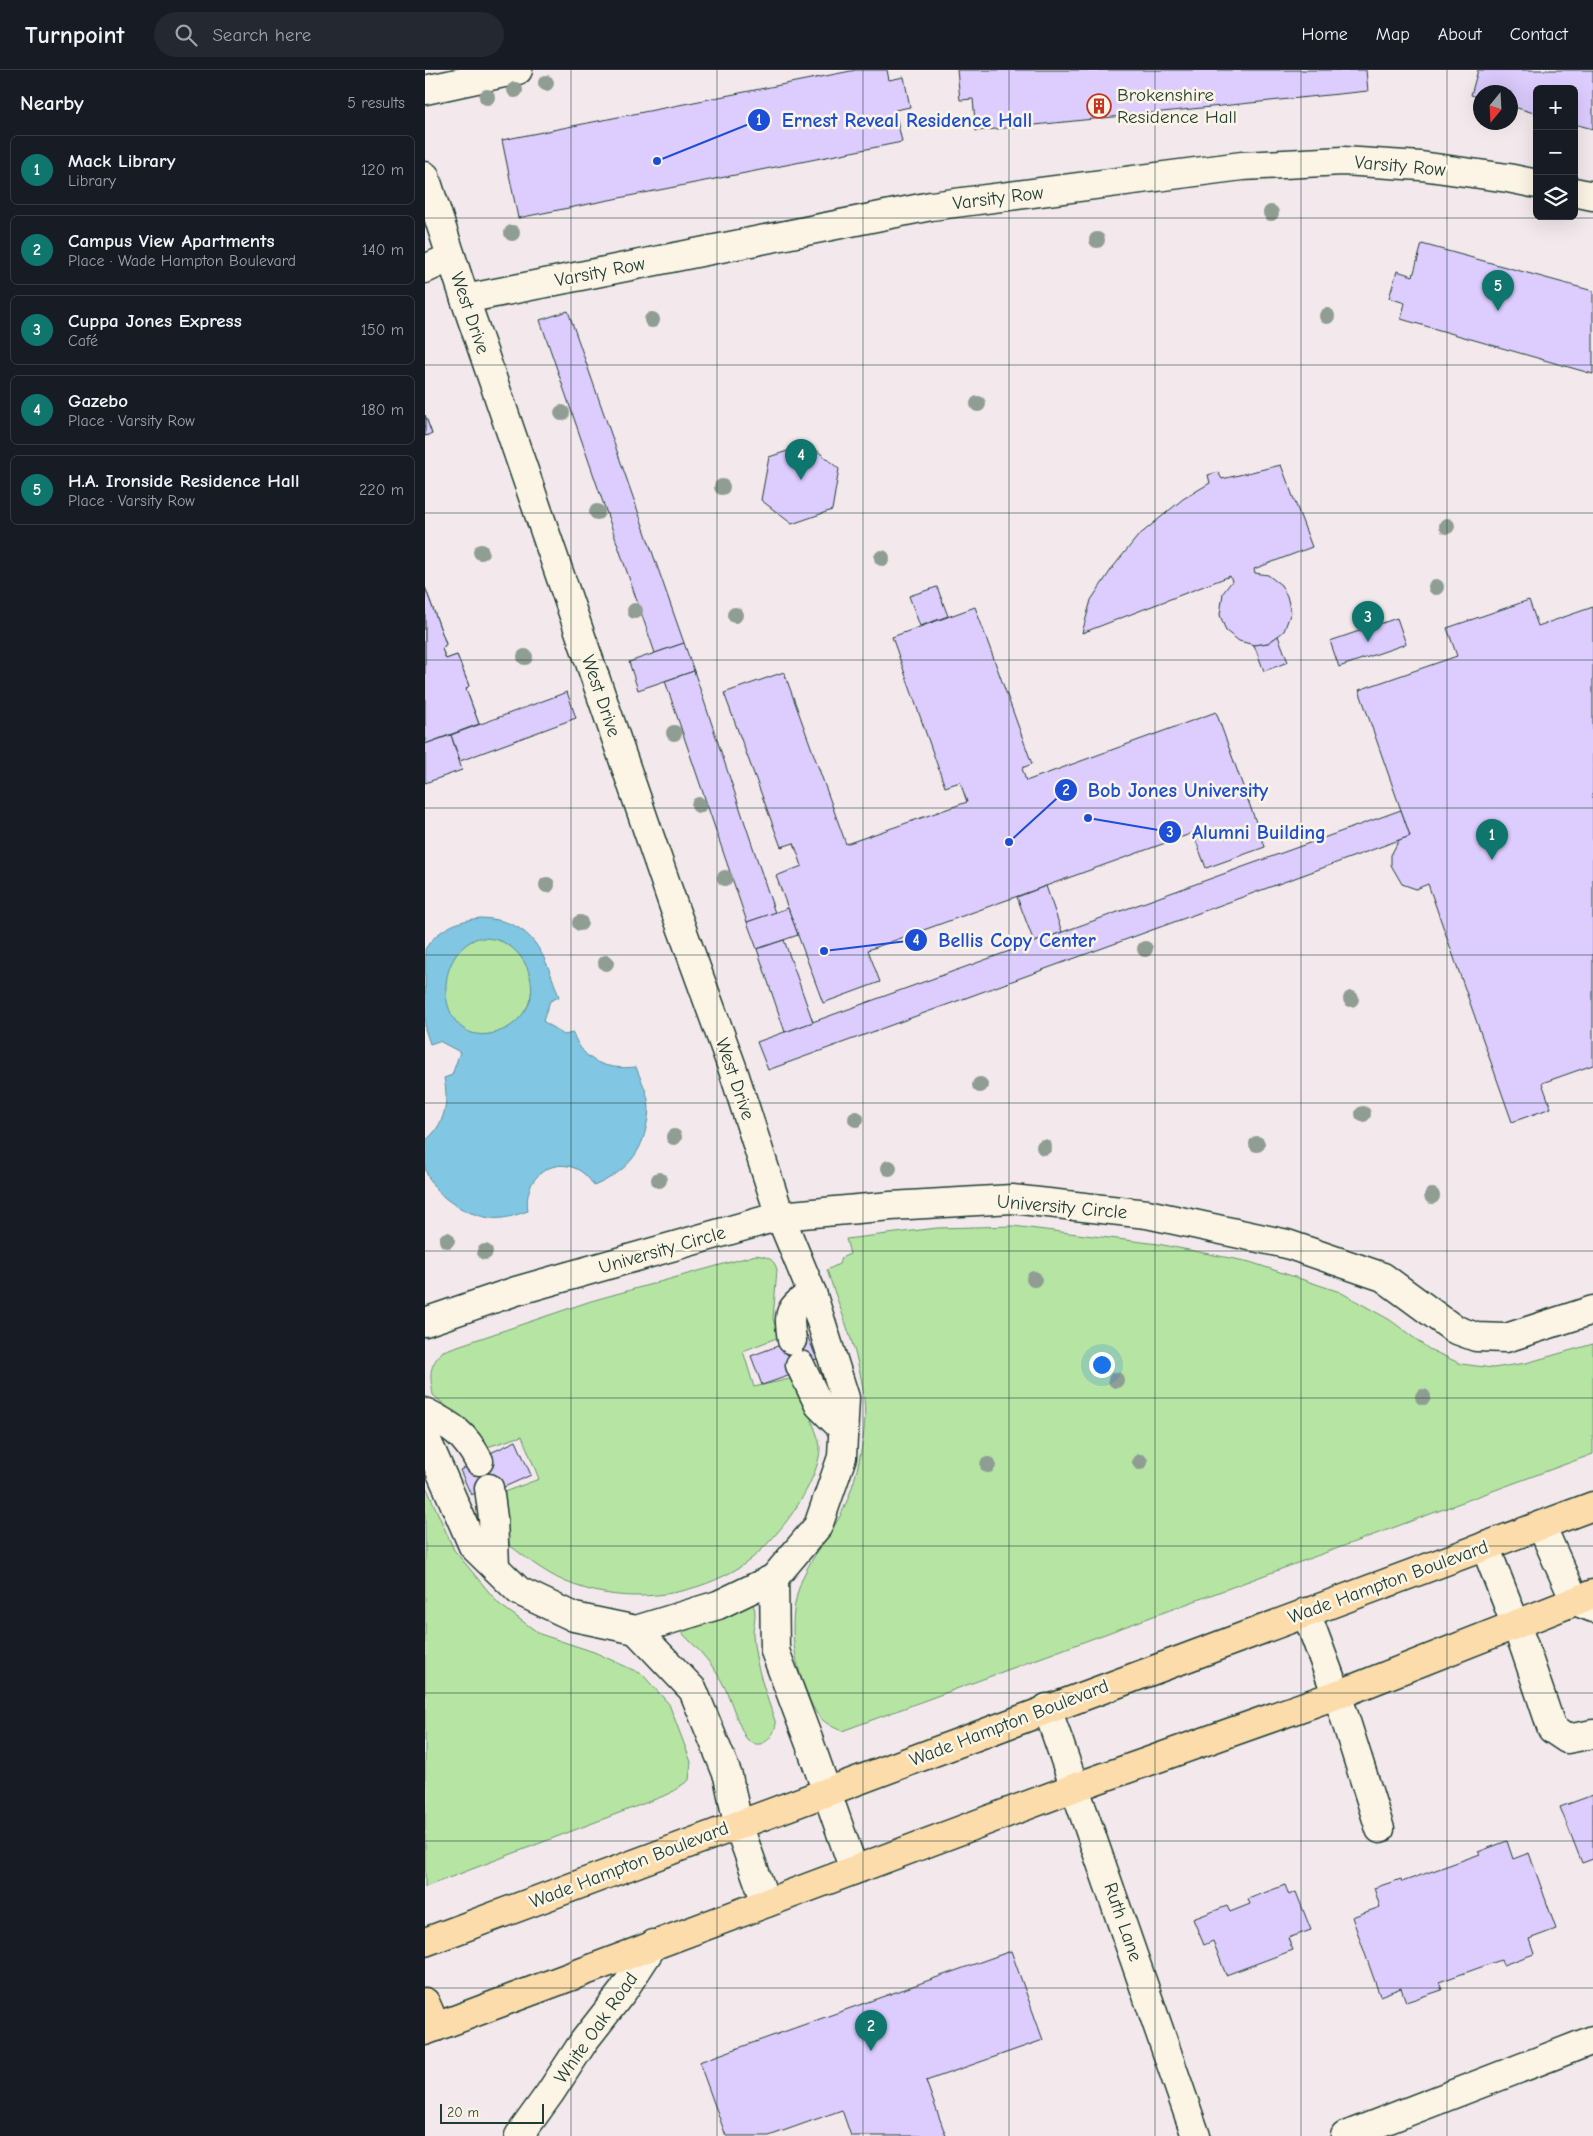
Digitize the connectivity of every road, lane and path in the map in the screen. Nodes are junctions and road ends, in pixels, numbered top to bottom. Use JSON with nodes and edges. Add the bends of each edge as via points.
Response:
{"nodes":[{"id":1,"x":518,"y":70,"type":"edge"},
{"id":2,"x":425,"y":90,"type":"edge"},
{"id":3,"x":425,"y":176,"type":"edge"},
{"id":4,"x":1533,"y":183,"type":"edge"},
{"id":5,"x":1578,"y":193,"type":"edge"},
{"id":6,"x":1593,"y":196,"type":"edge"},
{"id":7,"x":451,"y":257,"type":"junction"},
{"id":8,"x":425,"y":268,"type":"edge"},
{"id":9,"x":465,"y":299,"type":"junction"},
{"id":10,"x":781,"y":1216,"type":"junction"},
{"id":11,"x":812,"y":1293,"type":"junction"},
{"id":12,"x":1593,"y":1310,"type":"edge"},
{"id":13,"x":425,"y":1322,"type":"edge"},
{"id":14,"x":425,"y":1412,"type":"edge"},
{"id":15,"x":843,"y":1430,"type":"junction"},
{"id":16,"x":425,"y":1436,"type":"edge"},
{"id":17,"x":479,"y":1462,"type":"dead end"},
{"id":18,"x":489,"y":1488,"type":"dead end"},
{"id":19,"x":1593,"y":1506,"type":"edge"},
{"id":20,"x":1541,"y":1525,"type":"junction"},
{"id":21,"x":1485,"y":1546,"type":"junction"},
{"id":22,"x":495,"y":1567,"type":"junction"},
{"id":23,"x":773,"y":1578,"type":"junction"},
{"id":24,"x":1587,"y":1601,"type":"edge"},
{"id":25,"x":1306,"y":1612,"type":"junction"},
{"id":26,"x":1515,"y":1624,"type":"junction"},
{"id":27,"x":636,"y":1630,"type":"junction"},
{"id":28,"x":1337,"y":1695,"type":"junction"},
{"id":29,"x":1047,"y":1708,"type":"junction"},
{"id":30,"x":1593,"y":1734,"type":"edge"},
{"id":31,"x":1076,"y":1787,"type":"junction"},
{"id":32,"x":827,"y":1792,"type":"junction"},
{"id":33,"x":738,"y":1824,"type":"junction"},
{"id":34,"x":1380,"y":1828,"type":"dead end"},
{"id":35,"x":854,"y":1870,"type":"junction"},
{"id":36,"x":766,"y":1903,"type":"junction"},
{"id":37,"x":425,"y":1942,"type":"edge"},
{"id":38,"x":654,"y":1944,"type":"junction"},
{"id":39,"x":425,"y":2002,"type":"edge"},
{"id":40,"x":431,"y":2029,"type":"edge"},
{"id":41,"x":1593,"y":2040,"type":"edge"},
{"id":42,"x":519,"y":2136,"type":"edge"},
{"id":43,"x":1197,"y":2136,"type":"edge"},
{"id":44,"x":1345,"y":2136,"type":"edge"}],
"edges":[{"from":1,"to":2,"type":"street"},
{"from":3,"to":7,"type":"street","name":"West Drive"},
{"from":4,"to":9,"type":"street","name":"Varsity Row","via":[[1421,166],[1343,161],[1242,166],[931,206]]},
{"from":5,"to":6,"type":"street"},
{"from":7,"to":8,"type":"street"},
{"from":7,"to":9,"type":"street","name":"West Drive"},
{"from":9,"to":10,"type":"street","name":"West Drive"},
{"from":10,"to":11,"type":"street","name":"West Drive"},
{"from":10,"to":12,"type":"street","name":"University Circle","via":[[1012,1199],[1147,1214],[1287,1244],[1383,1277],[1454,1329],[1476,1337],[1506,1338]]},
{"from":10,"to":13,"type":"street","name":"University Circle","via":[[516,1291]]},
{"from":11,"to":15,"type":"street","name":"West Drive","via":[[845,1398]]},
{"from":11,"to":15,"type":"street","via":[[794,1306],[789,1318],[796,1353],[819,1405]]},
{"from":14,"to":17,"type":"street","via":[[452,1425],[469,1443]]},
{"from":15,"to":23,"type":"street","name":"West Drive","via":[[842,1457],[818,1526]]},
{"from":16,"to":22,"type":"street","via":[[473,1546]]},
{"from":18,"to":22,"type":"street"},
{"from":19,"to":20,"type":"main road","name":"Wade Hampton Boulevard"},
{"from":20,"to":21,"type":"main road","name":"Wade Hampton Boulevard"},
{"from":20,"to":24,"type":"street"},
{"from":21,"to":25,"type":"main road","name":"Wade Hampton Boulevard"},
{"from":21,"to":26,"type":"street"},
{"from":22,"to":27,"type":"street","via":[[519,1591],[574,1617]]},
{"from":23,"to":27,"type":"street","via":[[718,1605]]},
{"from":23,"to":32,"type":"street","via":[[775,1651]]},
{"from":24,"to":26,"type":"main road"},
{"from":25,"to":28,"type":"street"},
{"from":25,"to":29,"type":"main road","name":"Wade Hampton Boulevard"},
{"from":26,"to":28,"type":"main road"},
{"from":26,"to":30,"type":"street","via":[[1552,1729],[1567,1739]]},
{"from":27,"to":33,"type":"street","via":[[693,1690],[728,1776]]},
{"from":28,"to":31,"type":"main road"},
{"from":28,"to":34,"type":"street"},
{"from":29,"to":31,"type":"street","name":"Ruth Lane"},
{"from":29,"to":32,"type":"main road","name":"Wade Hampton Boulevard"},
{"from":31,"to":35,"type":"main road"},
{"from":31,"to":43,"type":"street","name":"Ruth Lane"},
{"from":32,"to":33,"type":"main road","name":"Wade Hampton Boulevard"},
{"from":32,"to":35,"type":"street"},
{"from":33,"to":36,"type":"street"},
{"from":33,"to":37,"type":"main road","name":"Wade Hampton Boulevard"},
{"from":35,"to":36,"type":"main road"},
{"from":36,"to":38,"type":"main road"},
{"from":38,"to":40,"type":"main road"},
{"from":38,"to":42,"type":"street","name":"White Oak Road"},
{"from":39,"to":40,"type":"main road"},
{"from":41,"to":44,"type":"street"}]}
